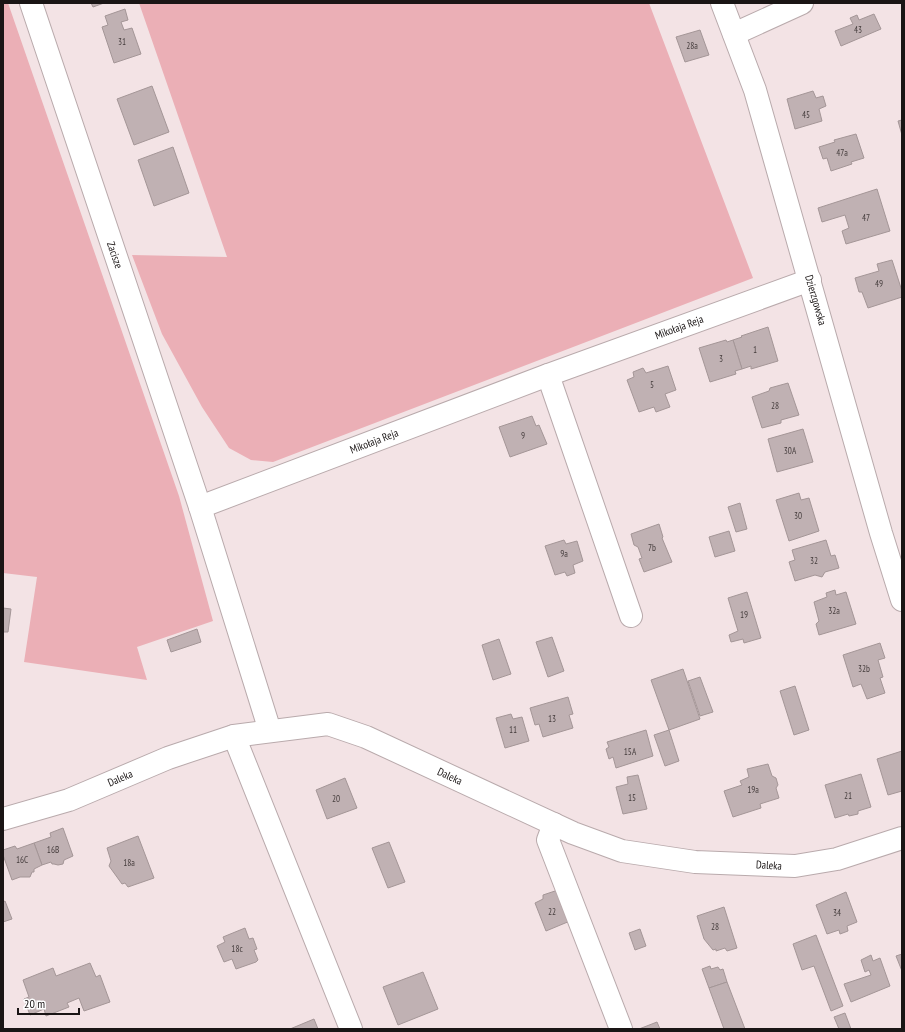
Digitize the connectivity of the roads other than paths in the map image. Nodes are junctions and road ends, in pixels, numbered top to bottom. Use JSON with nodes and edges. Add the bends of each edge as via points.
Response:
{"nodes":[{"id":1,"x":30,"y":3,"type":"edge"},
{"id":2,"x":722,"y":3,"type":"edge"},
{"id":3,"x":802,"y":3,"type":"edge"},
{"id":4,"x":734,"y":34,"type":"junction"},
{"id":5,"x":810,"y":280,"type":"junction"},
{"id":6,"x":548,"y":375,"type":"junction"},
{"id":7,"x":200,"y":507,"type":"junction"},
{"id":8,"x":902,"y":600,"type":"edge"},
{"id":9,"x":631,"y":616,"type":"dead end"},
{"id":10,"x":270,"y":731,"type":"junction"},
{"id":11,"x":234,"y":736,"type":"junction"},
{"id":12,"x":3,"y":819,"type":"edge"},
{"id":13,"x":554,"y":824,"type":"junction"},
{"id":14,"x":902,"y":838,"type":"edge"},
{"id":15,"x":351,"y":1029,"type":"edge"},
{"id":16,"x":621,"y":1029,"type":"edge"}],
"edges":[{"from":1,"to":7,"type":"street","name":"Zacisze"},
{"from":2,"to":4,"type":"street","name":"Dzierzgowska"},
{"from":3,"to":4,"type":"street"},
{"from":4,"to":5,"type":"street","name":"Dzierzgowska","via":[[756,90]]},
{"from":5,"to":6,"type":"street","name":"Mikołaja Reja"},
{"from":5,"to":8,"type":"street","name":"Dzierzgowska"},
{"from":6,"to":7,"type":"street","name":"Mikołaja Reja"},
{"from":6,"to":9,"type":"street"},
{"from":7,"to":10,"type":"street","name":"Zacisze"},
{"from":10,"to":11,"type":"street","name":"Daleka"},
{"from":10,"to":13,"type":"street","name":"Daleka","via":[[328,724],[366,737]]},
{"from":11,"to":12,"type":"street","name":"Daleka","via":[[168,758],[69,800]]},
{"from":11,"to":15,"type":"street"},
{"from":13,"to":14,"type":"street","name":"Daleka","via":[[622,851],[695,862],[788,866],[837,859]]},
{"from":13,"to":16,"type":"street","via":[[548,840]]}]}
